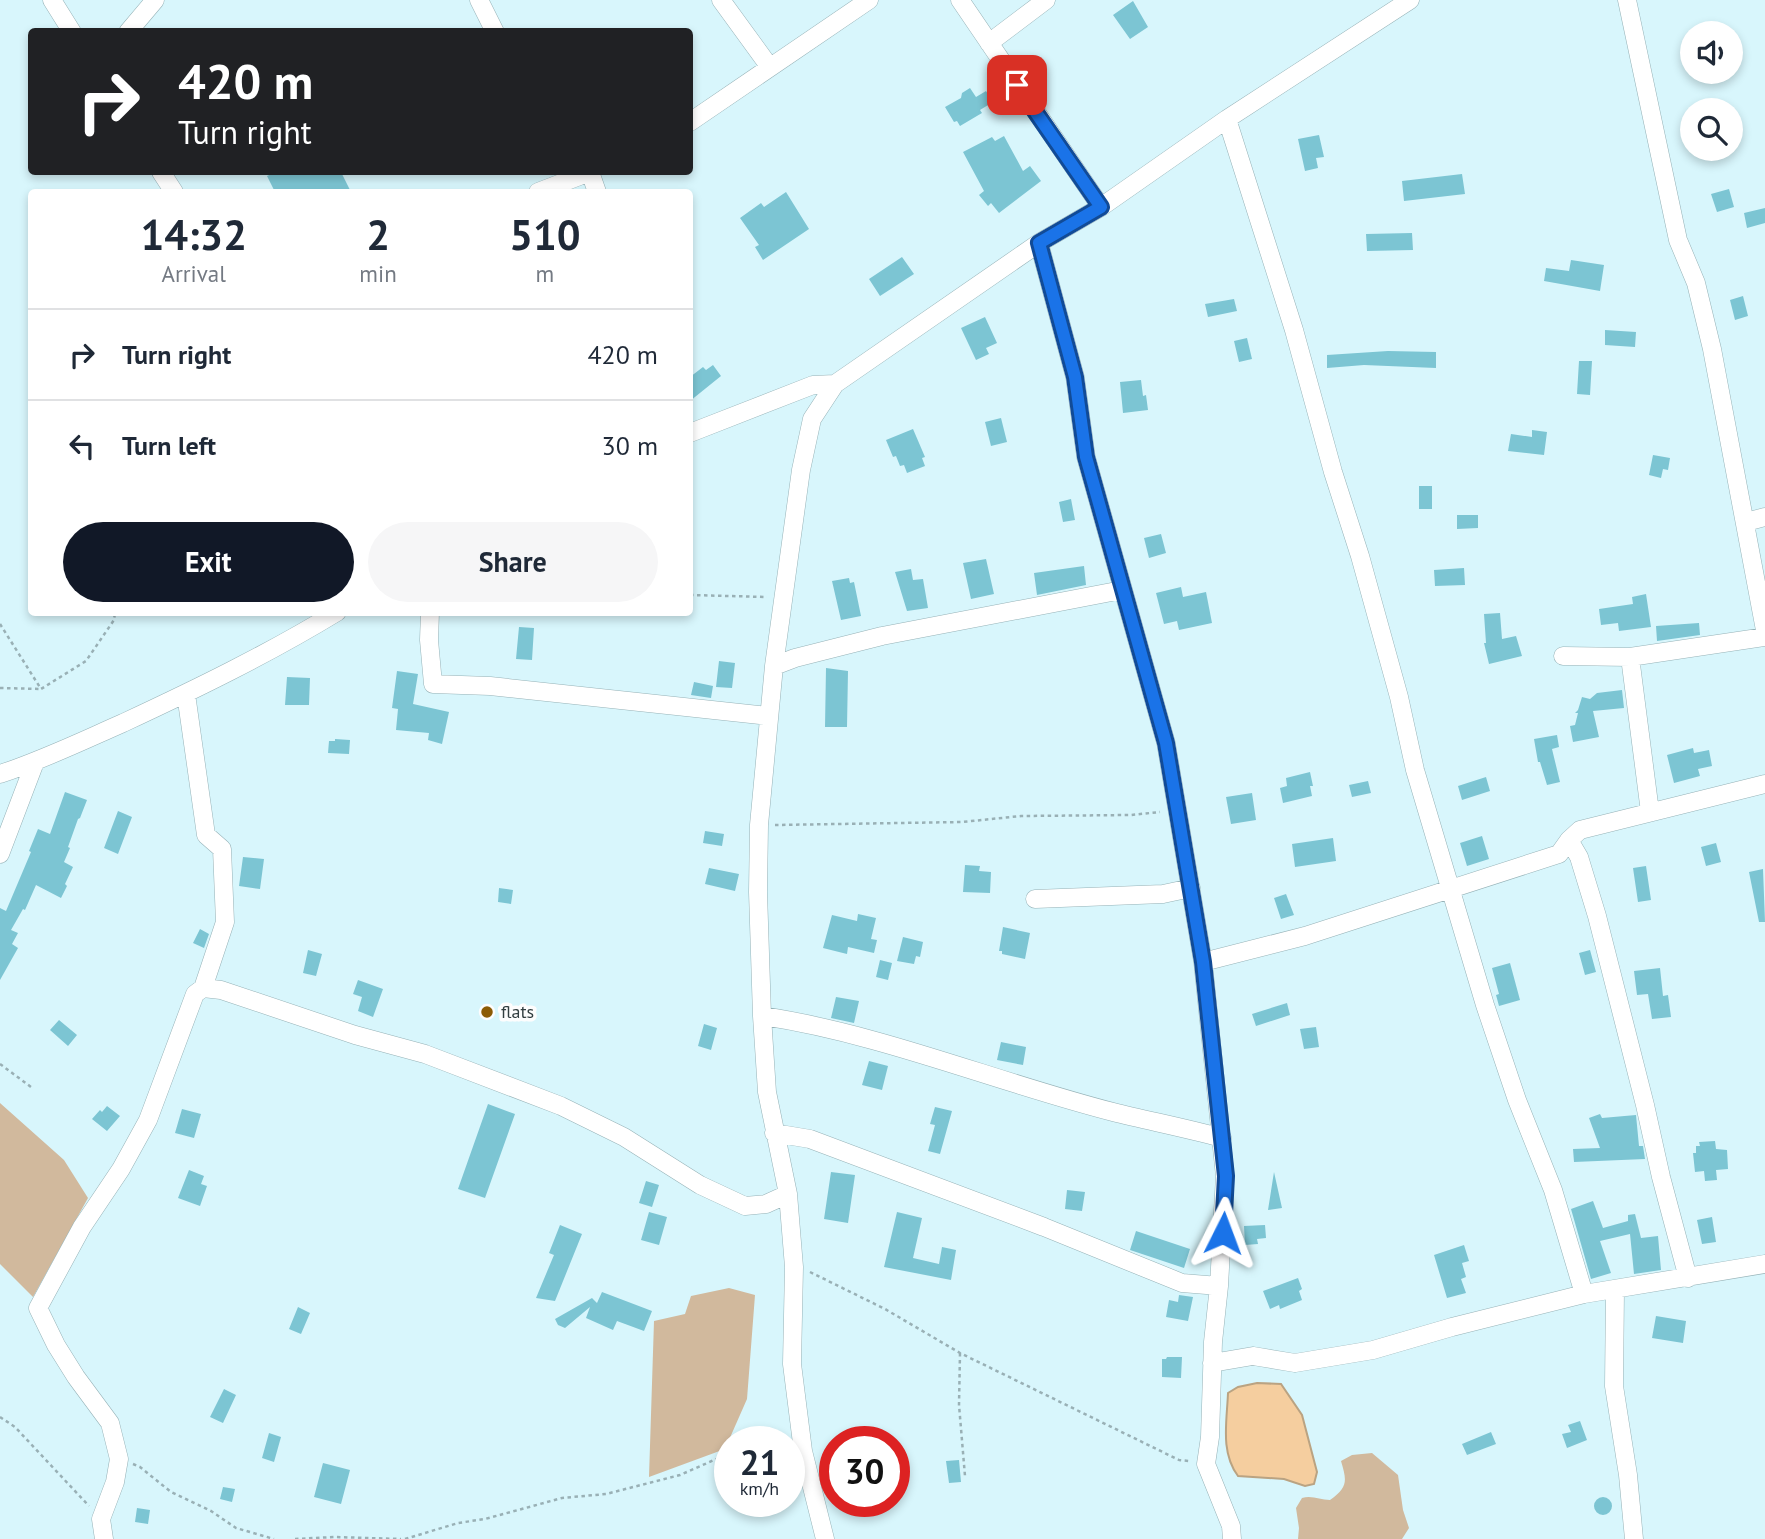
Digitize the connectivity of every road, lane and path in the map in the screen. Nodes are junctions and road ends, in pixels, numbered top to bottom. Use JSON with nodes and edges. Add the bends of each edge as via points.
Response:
{"nodes":[{"id":1,"x":52,"y":0,"type":"edge"},
{"id":2,"x":155,"y":0,"type":"edge"},
{"id":3,"x":479,"y":0,"type":"edge"},
{"id":4,"x":721,"y":0,"type":"edge"},
{"id":5,"x":869,"y":0,"type":"edge"},
{"id":6,"x":960,"y":0,"type":"edge"},
{"id":7,"x":1046,"y":0,"type":"edge"},
{"id":8,"x":1410,"y":0,"type":"edge"},
{"id":9,"x":1627,"y":0,"type":"edge"},
{"id":10,"x":70,"y":28,"type":"edge"},
{"id":11,"x":131,"y":28,"type":"edge"},
{"id":12,"x":493,"y":28,"type":"edge"},
{"id":13,"x":989,"y":43,"type":"junction"},
{"id":14,"x":769,"y":66,"type":"junction"},
{"id":15,"x":1227,"y":119,"type":"junction"},
{"id":16,"x":693,"y":120,"type":"edge"},
{"id":17,"x":582,"y":175,"type":"edge"},
{"id":18,"x":546,"y":189,"type":"edge"},
{"id":19,"x":1101,"y":207,"type":"junction"},
{"id":20,"x":1039,"y":243,"type":"junction"},
{"id":21,"x":835,"y":384,"type":"junction"},
{"id":22,"x":693,"y":432,"type":"edge"},
{"id":23,"x":1765,"y":517,"type":"edge"},
{"id":24,"x":1746,"y":522,"type":"junction"},
{"id":25,"x":1122,"y":590,"type":"junction"},
{"id":26,"x":693,"y":595,"type":"edge"},
{"id":27,"x":784,"y":598,"type":"junction"},
{"id":28,"x":114,"y":616,"type":"edge"},
{"id":29,"x":330,"y":616,"type":"edge"},
{"id":30,"x":430,"y":616,"type":"edge"},
{"id":31,"x":0,"y":624,"type":"edge"},
{"id":32,"x":1764,"y":635,"type":"edge"},
{"id":33,"x":1563,"y":656,"type":"dead end"},
{"id":34,"x":1765,"y":656,"type":"edge"},
{"id":35,"x":1630,"y":657,"type":"junction"},
{"id":36,"x":774,"y":666,"type":"junction"},
{"id":37,"x":0,"y":688,"type":"edge"},
{"id":38,"x":41,"y":689,"type":"junction"},
{"id":39,"x":187,"y":694,"type":"junction"},
{"id":40,"x":768,"y":716,"type":"junction"},
{"id":41,"x":35,"y":762,"type":"junction"},
{"id":42,"x":0,"y":774,"type":"edge"},
{"id":43,"x":1765,"y":784,"type":"edge"},
{"id":44,"x":1177,"y":811,"type":"junction"},
{"id":45,"x":1650,"y":812,"type":"junction"},
{"id":46,"x":760,"y":825,"type":"junction"},
{"id":47,"x":1569,"y":840,"type":"junction"},
{"id":48,"x":0,"y":854,"type":"edge"},
{"id":49,"x":1191,"y":888,"type":"junction"},
{"id":50,"x":1451,"y":891,"type":"junction"},
{"id":51,"x":1035,"y":899,"type":"dead end"},
{"id":52,"x":1203,"y":962,"type":"junction"},
{"id":53,"x":203,"y":988,"type":"junction"},
{"id":54,"x":762,"y":1016,"type":"junction"},
{"id":55,"x":0,"y":1064,"type":"edge"},
{"id":56,"x":31,"y":1087,"type":"dead end"},
{"id":57,"x":774,"y":1133,"type":"junction"},
{"id":58,"x":1222,"y":1138,"type":"junction"},
{"id":59,"x":788,"y":1194,"type":"junction"},
{"id":60,"x":1765,"y":1264,"type":"edge"},
{"id":61,"x":794,"y":1267,"type":"junction"},
{"id":62,"x":1688,"y":1278,"type":"junction"},
{"id":63,"x":1219,"y":1286,"type":"junction"},
{"id":64,"x":1615,"y":1290,"type":"junction"},
{"id":65,"x":1584,"y":1294,"type":"junction"},
{"id":66,"x":960,"y":1353,"type":"junction"},
{"id":67,"x":1212,"y":1363,"type":"junction"},
{"id":68,"x":0,"y":1417,"type":"edge"},
{"id":69,"x":119,"y":1459,"type":"junction"},
{"id":70,"x":714,"y":1460,"type":"edge"},
{"id":71,"x":1206,"y":1464,"type":"junction"},
{"id":72,"x":965,"y":1476,"type":"dead end"},
{"id":73,"x":101,"y":1519,"type":"junction"},
{"id":74,"x":1232,"y":1533,"type":"edge"},
{"id":75,"x":104,"y":1539,"type":"edge"},
{"id":76,"x":274,"y":1539,"type":"edge"},
{"id":77,"x":295,"y":1539,"type":"edge"},
{"id":78,"x":403,"y":1539,"type":"edge"},
{"id":79,"x":825,"y":1539,"type":"edge"},
{"id":80,"x":1246,"y":1539,"type":"edge"},
{"id":81,"x":1634,"y":1539,"type":"edge"}],
"edges":[{"from":1,"to":10,"type":"street"},
{"from":2,"to":11,"type":"street"},
{"from":3,"to":12,"type":"street"},
{"from":4,"to":14,"type":"street"},
{"from":5,"to":14,"type":"street"},
{"from":6,"to":13,"type":"street"},
{"from":7,"to":13,"type":"street"},
{"from":8,"to":15,"type":"street"},
{"from":9,"to":24,"type":"street","via":[[1678,240],[1696,283],[1712,349]]},
{"from":13,"to":19,"type":"street"},
{"from":14,"to":16,"type":"street"},
{"from":15,"to":19,"type":"street"},
{"from":15,"to":50,"type":"street","via":[[1360,556]]},
{"from":17,"to":18,"type":"street"},
{"from":19,"to":20,"type":"street"},
{"from":20,"to":21,"type":"street"},
{"from":20,"to":25,"type":"street","via":[[1075,377],[1086,457]]},
{"from":21,"to":22,"type":"street","via":[[813,385]]},
{"from":21,"to":27,"type":"street","via":[[812,419]]},
{"from":23,"to":24,"type":"street"},
{"from":24,"to":32,"type":"street"},
{"from":25,"to":36,"type":"street","via":[[882,636]]},
{"from":25,"to":44,"type":"street","via":[[1166,743]]},
{"from":26,"to":27,"type":"path"},
{"from":27,"to":36,"type":"street"},
{"from":28,"to":38,"type":"path","via":[[86,660]]},
{"from":29,"to":39,"type":"street"},
{"from":30,"to":40,"type":"street","via":[[433,684]]},
{"from":31,"to":38,"type":"path"},
{"from":32,"to":34,"type":"street"},
{"from":32,"to":35,"type":"street"},
{"from":33,"to":35,"type":"street"},
{"from":35,"to":45,"type":"street"},
{"from":36,"to":40,"type":"street"},
{"from":37,"to":38,"type":"path"},
{"from":39,"to":41,"type":"street"},
{"from":39,"to":53,"type":"street","via":[[206,835],[222,849],[225,922]]},
{"from":40,"to":46,"type":"street"},
{"from":41,"to":42,"type":"street"},
{"from":41,"to":48,"type":"street"},
{"from":43,"to":45,"type":"street"},
{"from":44,"to":46,"type":"path","via":[[962,822]]},
{"from":44,"to":49,"type":"street"},
{"from":45,"to":47,"type":"street","via":[[1580,830]]},
{"from":46,"to":54,"type":"street"},
{"from":47,"to":50,"type":"street","via":[[1559,854]]},
{"from":47,"to":62,"type":"street","via":[[1579,857],[1597,916]]},
{"from":49,"to":51,"type":"street","via":[[1163,894]]},
{"from":49,"to":52,"type":"street"},
{"from":50,"to":52,"type":"street"},
{"from":50,"to":65,"type":"street"},
{"from":52,"to":58,"type":"street"},
{"from":53,"to":59,"type":"street","via":[[221,989],[425,1054],[561,1106],[745,1206],[766,1204]]},
{"from":53,"to":69,"type":"street","via":[[195,993],[148,1120],[38,1308],[76,1377],[110,1423]]},
{"from":54,"to":57,"type":"street"},
{"from":54,"to":58,"type":"street","via":[[799,1022],[1112,1112]]},
{"from":55,"to":56,"type":"path"},
{"from":57,"to":59,"type":"street"},
{"from":57,"to":63,"type":"street","via":[[810,1139],[1182,1283]]},
{"from":58,"to":63,"type":"street","via":[[1226,1176]]},
{"from":59,"to":61,"type":"street"},
{"from":60,"to":62,"type":"street"},
{"from":61,"to":66,"type":"path","via":[[885,1310]]},
{"from":61,"to":79,"type":"street","via":[[792,1364],[803,1451]]},
{"from":62,"to":64,"type":"street"},
{"from":63,"to":67,"type":"street"},
{"from":64,"to":65,"type":"street"},
{"from":64,"to":81,"type":"street","via":[[1614,1386]]},
{"from":65,"to":67,"type":"street","via":[[1373,1350],[1295,1363],[1253,1356]]},
{"from":66,"to":71,"type":"path","via":[[1179,1460]]},
{"from":66,"to":72,"type":"path"},
{"from":67,"to":71,"type":"street"},
{"from":68,"to":73,"type":"path","via":[[15,1427]]},
{"from":69,"to":73,"type":"street"},
{"from":69,"to":76,"type":"path","via":[[140,1467],[171,1492],[236,1528]]},
{"from":70,"to":78,"type":"path","via":[[680,1475],[606,1494],[562,1498]]},
{"from":71,"to":74,"type":"street"},
{"from":73,"to":75,"type":"street"},
{"from":74,"to":80,"type":"street"},
{"from":77,"to":78,"type":"path"}]}
